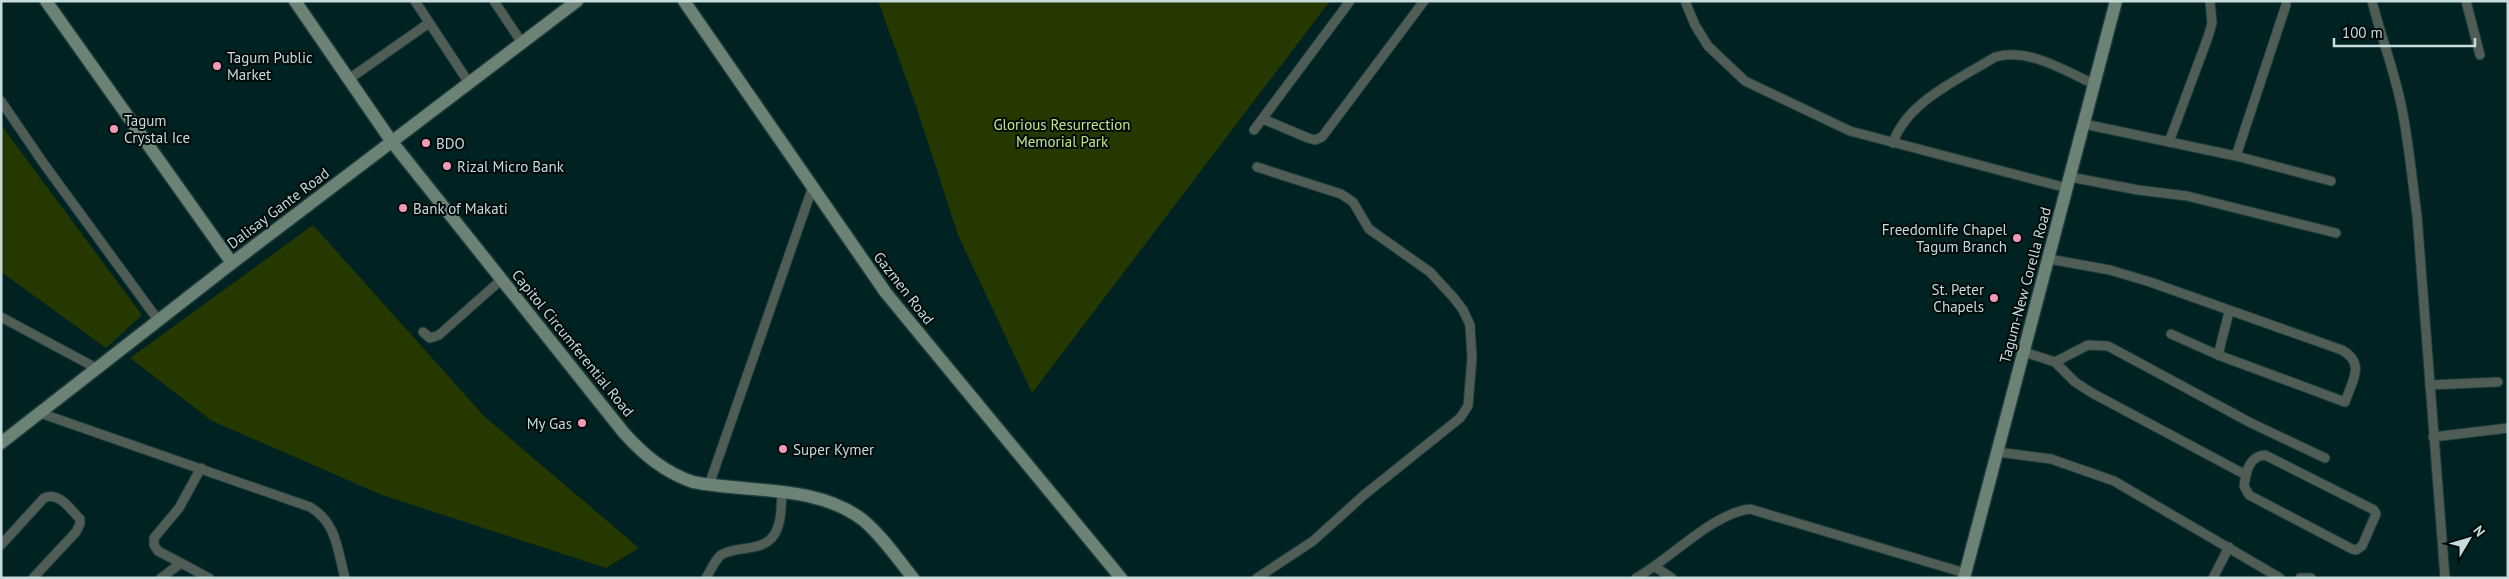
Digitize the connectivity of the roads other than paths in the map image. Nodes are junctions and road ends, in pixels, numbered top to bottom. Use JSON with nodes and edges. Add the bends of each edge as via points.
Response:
{"nodes":[{"id":1,"x":46,"y":1,"type":"edge"},
{"id":2,"x":295,"y":1,"type":"edge"},
{"id":3,"x":415,"y":1,"type":"edge"},
{"id":4,"x":494,"y":1,"type":"edge"},
{"id":5,"x":577,"y":1,"type":"edge"},
{"id":6,"x":684,"y":1,"type":"edge"},
{"id":7,"x":1350,"y":1,"type":"edge"},
{"id":8,"x":1424,"y":1,"type":"edge"},
{"id":9,"x":1685,"y":1,"type":"edge"},
{"id":10,"x":2116,"y":1,"type":"edge"},
{"id":11,"x":2210,"y":1,"type":"edge"},
{"id":12,"x":2372,"y":1,"type":"edge"},
{"id":13,"x":2466,"y":1,"type":"edge"},
{"id":14,"x":2286,"y":5,"type":"dead end"},
{"id":15,"x":429,"y":23,"type":"junction"},
{"id":16,"x":522,"y":43,"type":"junction"},
{"id":17,"x":2480,"y":54,"type":"dead end"},
{"id":18,"x":349,"y":79,"type":"junction"},
{"id":19,"x":469,"y":83,"type":"junction"},
{"id":20,"x":2094,"y":84,"type":"junction"},
{"id":21,"x":1,"y":101,"type":"edge"},
{"id":22,"x":1263,"y":119,"type":"junction"},
{"id":23,"x":2084,"y":124,"type":"junction"},
{"id":24,"x":1254,"y":130,"type":"dead end"},
{"id":25,"x":392,"y":142,"type":"junction"},
{"id":26,"x":2168,"y":142,"type":"junction"},
{"id":27,"x":1893,"y":143,"type":"junction"},
{"id":28,"x":2236,"y":156,"type":"junction"},
{"id":29,"x":1257,"y":166,"type":"dead end"},
{"id":30,"x":2331,"y":181,"type":"dead end"},
{"id":31,"x":2068,"y":182,"type":"junction"},
{"id":32,"x":812,"y":189,"type":"junction"},
{"id":33,"x":2336,"y":233,"type":"dead end"},
{"id":34,"x":2049,"y":259,"type":"junction"},
{"id":35,"x":232,"y":263,"type":"junction"},
{"id":36,"x":501,"y":280,"type":"junction"},
{"id":37,"x":2229,"y":312,"type":"junction"},
{"id":38,"x":1,"y":317,"type":"edge"},
{"id":39,"x":158,"y":320,"type":"junction"},
{"id":40,"x":423,"y":332,"type":"dead end"},
{"id":41,"x":2171,"y":334,"type":"dead end"},
{"id":42,"x":2024,"y":352,"type":"junction"},
{"id":43,"x":2218,"y":355,"type":"junction"},
{"id":44,"x":2054,"y":362,"type":"junction"},
{"id":45,"x":98,"y":369,"type":"junction"},
{"id":46,"x":2498,"y":382,"type":"dead end"},
{"id":47,"x":2430,"y":385,"type":"junction"},
{"id":48,"x":40,"y":413,"type":"junction"},
{"id":49,"x":2508,"y":428,"type":"edge"},
{"id":50,"x":7,"y":433,"type":"edge"},
{"id":51,"x":2433,"y":437,"type":"junction"},
{"id":52,"x":1,"y":443,"type":"edge"},
{"id":53,"x":1997,"y":452,"type":"junction"},
{"id":54,"x":2325,"y":458,"type":"dead end"},
{"id":55,"x":201,"y":468,"type":"junction"},
{"id":56,"x":2246,"y":475,"type":"junction"},
{"id":57,"x":710,"y":485,"type":"junction"},
{"id":58,"x":782,"y":493,"type":"junction"},
{"id":59,"x":1,"y":544,"type":"edge"},
{"id":60,"x":2228,"y":547,"type":"junction"},
{"id":61,"x":181,"y":563,"type":"junction"},
{"id":62,"x":1655,"y":567,"type":"junction"},
{"id":63,"x":1965,"y":575,"type":"edge"},
{"id":64,"x":33,"y":578,"type":"edge"},
{"id":65,"x":161,"y":578,"type":"edge"},
{"id":66,"x":210,"y":578,"type":"edge"},
{"id":67,"x":345,"y":578,"type":"edge"},
{"id":68,"x":706,"y":578,"type":"edge"},
{"id":69,"x":913,"y":578,"type":"edge"},
{"id":70,"x":1121,"y":578,"type":"edge"},
{"id":71,"x":1257,"y":578,"type":"edge"},
{"id":72,"x":1636,"y":578,"type":"edge"},
{"id":73,"x":1672,"y":578,"type":"edge"},
{"id":74,"x":2213,"y":578,"type":"edge"},
{"id":75,"x":2280,"y":578,"type":"edge"},
{"id":76,"x":2300,"y":578,"type":"edge"},
{"id":77,"x":2312,"y":578,"type":"edge"},
{"id":78,"x":2444,"y":578,"type":"edge"}],
"edges":[{"from":1,"to":35,"type":"main road"},
{"from":2,"to":18,"type":"main road","name":"Capitol Circumferential Road"},
{"from":3,"to":15,"type":"street"},
{"from":4,"to":16,"type":"street"},
{"from":5,"to":16,"type":"main road","name":"Dalisay Gante Road"},
{"from":6,"to":32,"type":"main road","name":"Gazmen Road"},
{"from":7,"to":22,"type":"street"},
{"from":8,"to":22,"type":"street","via":[[1322,137],[1308,138]]},
{"from":9,"to":27,"type":"street","via":[[1708,46],[1745,81],[1850,131]]},
{"from":10,"to":20,"type":"main road","name":"Tagum-New Corella Road"},
{"from":11,"to":26,"type":"street","via":[[2212,23]]},
{"from":12,"to":47,"type":"street","via":[[2392,65],[2403,118],[2417,216]]},
{"from":13,"to":17,"type":"street"},
{"from":14,"to":28,"type":"street"},
{"from":15,"to":18,"type":"street"},
{"from":15,"to":19,"type":"street"},
{"from":16,"to":19,"type":"main road","name":"Dalisay Gante Road"},
{"from":18,"to":25,"type":"main road","name":"Capitol Circumferential Road"},
{"from":19,"to":25,"type":"main road","name":"Dalisay Gante Road"},
{"from":20,"to":23,"type":"main road","name":"Tagum-New Corella Road"},
{"from":20,"to":27,"type":"street","via":[[2019,54],[1995,57],[1906,117]]},
{"from":21,"to":39,"type":"street"},
{"from":22,"to":24,"type":"street"},
{"from":23,"to":26,"type":"street"},
{"from":23,"to":31,"type":"main road","name":"Tagum-New Corella Road"},
{"from":25,"to":35,"type":"main road","name":"Dalisay Gante Road"},
{"from":25,"to":36,"type":"main road","name":"Capitol Circumferential Road"},
{"from":26,"to":28,"type":"street"},
{"from":27,"to":31,"type":"street"},
{"from":28,"to":30,"type":"street"},
{"from":29,"to":71,"type":"street","via":[[1341,194],[1353,202],[1369,229],[1430,272],[1454,298],[1470,325],[1473,340],[1469,400],[1460,418],[1364,495],[1314,541]]},
{"from":31,"to":33,"type":"street","via":[[2187,196]]},
{"from":31,"to":34,"type":"main road","name":"Tagum-New Corella Road"},
{"from":32,"to":57,"type":"street"},
{"from":32,"to":70,"type":"main road","name":"Gazmen Road","via":[[886,293]]},
{"from":34,"to":37,"type":"street","via":[[2110,270]]},
{"from":34,"to":42,"type":"main road","name":"Tagum-New Corella Road"},
{"from":35,"to":39,"type":"main road","name":"Dalisay Gante Road"},
{"from":36,"to":40,"type":"street","via":[[439,335],[430,338]]},
{"from":36,"to":57,"type":"main road","name":"Capitol Circumferential Road","via":[[637,447],[678,477]]},
{"from":37,"to":43,"type":"street"},
{"from":37,"to":43,"type":"street","via":[[2342,350],[2355,360],[2356,368],[2345,402]]},
{"from":38,"to":45,"type":"street"},
{"from":39,"to":45,"type":"main road","name":"Dalisay Gante Road"},
{"from":41,"to":43,"type":"street"},
{"from":42,"to":44,"type":"street"},
{"from":42,"to":53,"type":"main road","name":"Tagum-New Corella Road"},
{"from":44,"to":54,"type":"street","via":[[2088,345],[2108,346],[2251,423]]},
{"from":44,"to":56,"type":"street","via":[[2092,393]]},
{"from":45,"to":48,"type":"main road","name":"Dalisay Gante Road"},
{"from":46,"to":47,"type":"street"},
{"from":47,"to":51,"type":"street"},
{"from":48,"to":50,"type":"main road","name":"Dalisay Gante Road"},
{"from":48,"to":55,"type":"street"},
{"from":49,"to":51,"type":"street"},
{"from":50,"to":52,"type":"main road","name":"Dalisay Gante Road"},
{"from":51,"to":78,"type":"street"},
{"from":53,"to":60,"type":"street","via":[[2051,459],[2114,481]]},
{"from":53,"to":63,"type":"main road","name":"Tagum-New Corella Road"},
{"from":55,"to":61,"type":"street","via":[[179,508],[154,538],[158,551]]},
{"from":55,"to":67,"type":"street","via":[[288,498],[319,513],[333,531]]},
{"from":56,"to":56,"type":"street","via":[[2245,491],[2259,502],[2352,549],[2362,546],[2376,514],[2373,509],[2265,455],[2250,462]]},
{"from":57,"to":58,"type":"main road","name":"Capitol Circumferential Road"},
{"from":58,"to":68,"type":"street","via":[[779,523],[774,536],[752,548],[725,553],[714,563]]},
{"from":58,"to":69,"type":"main road","name":"Capitol Circumferential Road","via":[[821,499],[862,520]]},
{"from":59,"to":64,"type":"street","via":[[44,498],[51,495],[80,519],[76,532]]},
{"from":60,"to":74,"type":"street"},
{"from":60,"to":75,"type":"street"},
{"from":61,"to":65,"type":"street"},
{"from":61,"to":66,"type":"street"},
{"from":62,"to":63,"type":"street","via":[[1732,513],[1750,509]]},
{"from":62,"to":72,"type":"street"},
{"from":62,"to":73,"type":"street"},
{"from":76,"to":77,"type":"street"}]}
